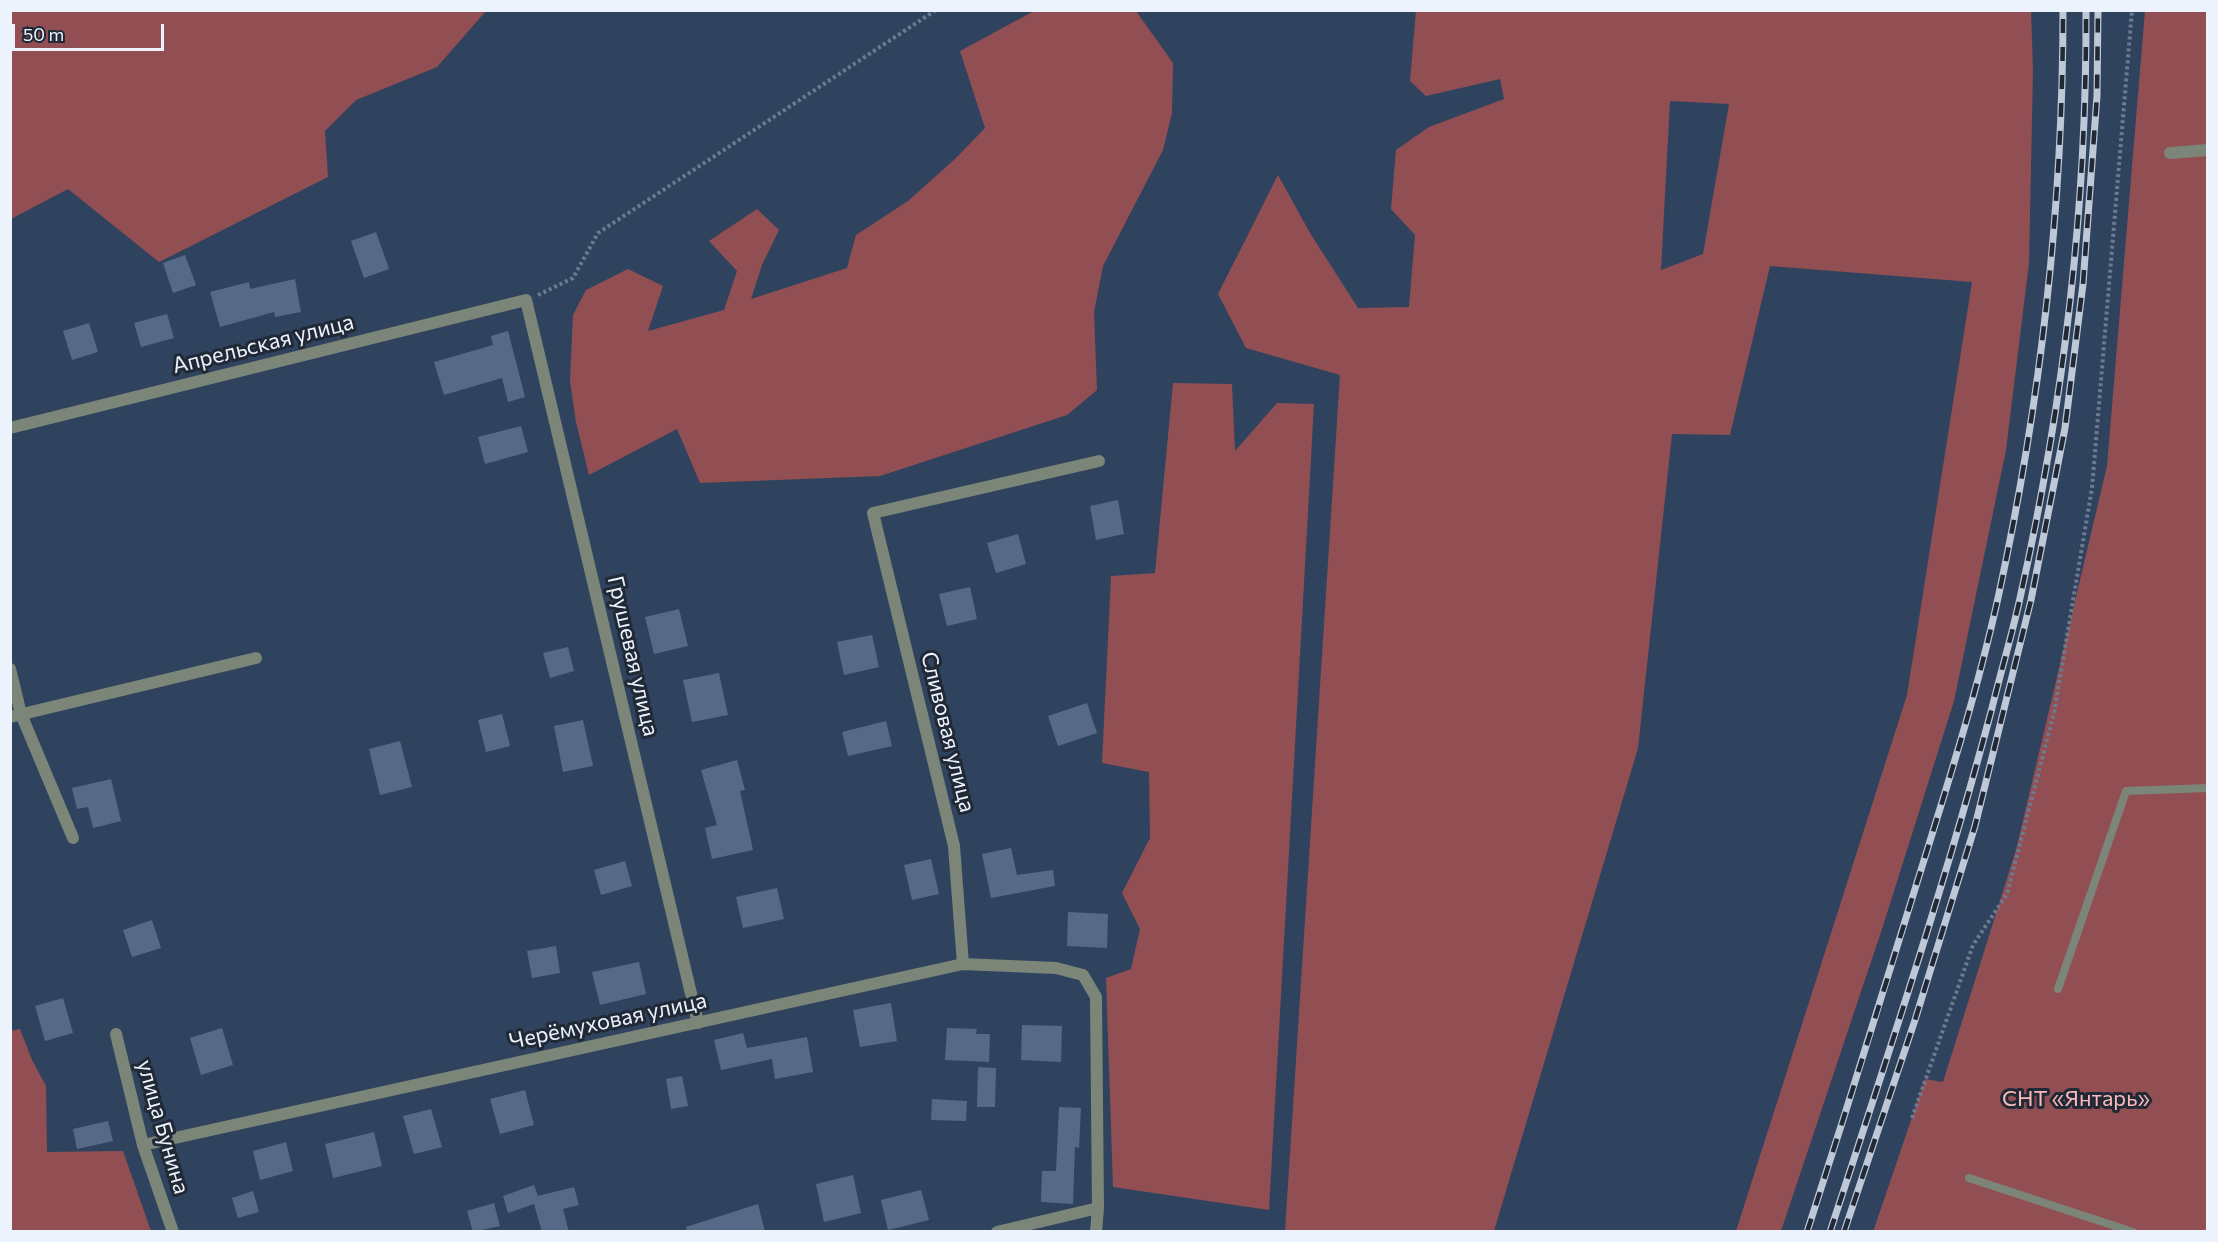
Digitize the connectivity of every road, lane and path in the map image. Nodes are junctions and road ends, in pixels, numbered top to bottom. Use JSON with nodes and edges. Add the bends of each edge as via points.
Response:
{"nodes":[{"id":1,"x":936,"y":10,"type":"edge"},
{"id":2,"x":2132,"y":10,"type":"edge"},
{"id":3,"x":2208,"y":150,"type":"edge"},
{"id":4,"x":2170,"y":153,"type":"dead end"},
{"id":5,"x":526,"y":300,"type":"junction"},
{"id":6,"x":10,"y":429,"type":"edge"},
{"id":7,"x":1099,"y":462,"type":"dead end"},
{"id":8,"x":256,"y":658,"type":"dead end"},
{"id":9,"x":10,"y":669,"type":"edge"},
{"id":10,"x":16,"y":716,"type":"edge"},
{"id":11,"x":2208,"y":788,"type":"edge"},
{"id":12,"x":73,"y":838,"type":"dead end"},
{"id":13,"x":963,"y":964,"type":"junction"},
{"id":14,"x":2058,"y":989,"type":"dead end"},
{"id":15,"x":698,"y":1023,"type":"junction"},
{"id":16,"x":116,"y":1034,"type":"dead end"},
{"id":17,"x":1911,"y":1118,"type":"dead end"},
{"id":18,"x":143,"y":1145,"type":"junction"},
{"id":19,"x":1969,"y":1179,"type":"dead end"},
{"id":20,"x":1098,"y":1208,"type":"junction"},
{"id":21,"x":172,"y":1232,"type":"edge"},
{"id":22,"x":997,"y":1232,"type":"edge"},
{"id":23,"x":1096,"y":1232,"type":"edge"},
{"id":24,"x":2133,"y":1232,"type":"edge"}],
"edges":[{"from":1,"to":5,"type":"path","via":[[598,233],[573,278]]},
{"from":2,"to":17,"type":"path","via":[[2092,488],[2054,713],[2007,894],[1973,945]]},
{"from":3,"to":4,"type":"street"},
{"from":5,"to":6,"type":"street","name":"Апрельская улица"},
{"from":5,"to":15,"type":"street","name":"Грушевая улица"},
{"from":7,"to":13,"type":"street","name":"Сливовая улица","via":[[873,513],[954,846]]},
{"from":8,"to":10,"type":"street"},
{"from":9,"to":10,"type":"street"},
{"from":10,"to":12,"type":"street"},
{"from":11,"to":14,"type":"lane","via":[[2126,791]]},
{"from":13,"to":15,"type":"street","name":"Черёмуховая улица"},
{"from":13,"to":20,"type":"street","name":"Черёмуховая улица","via":[[1056,968],[1083,975],[1096,997]]},
{"from":15,"to":18,"type":"street","name":"Черёмуховая улица"},
{"from":16,"to":18,"type":"street","name":"улица Бунина"},
{"from":18,"to":21,"type":"street","name":"улица Бунина"},
{"from":19,"to":24,"type":"lane"},
{"from":20,"to":22,"type":"street"},
{"from":20,"to":23,"type":"street"}]}
